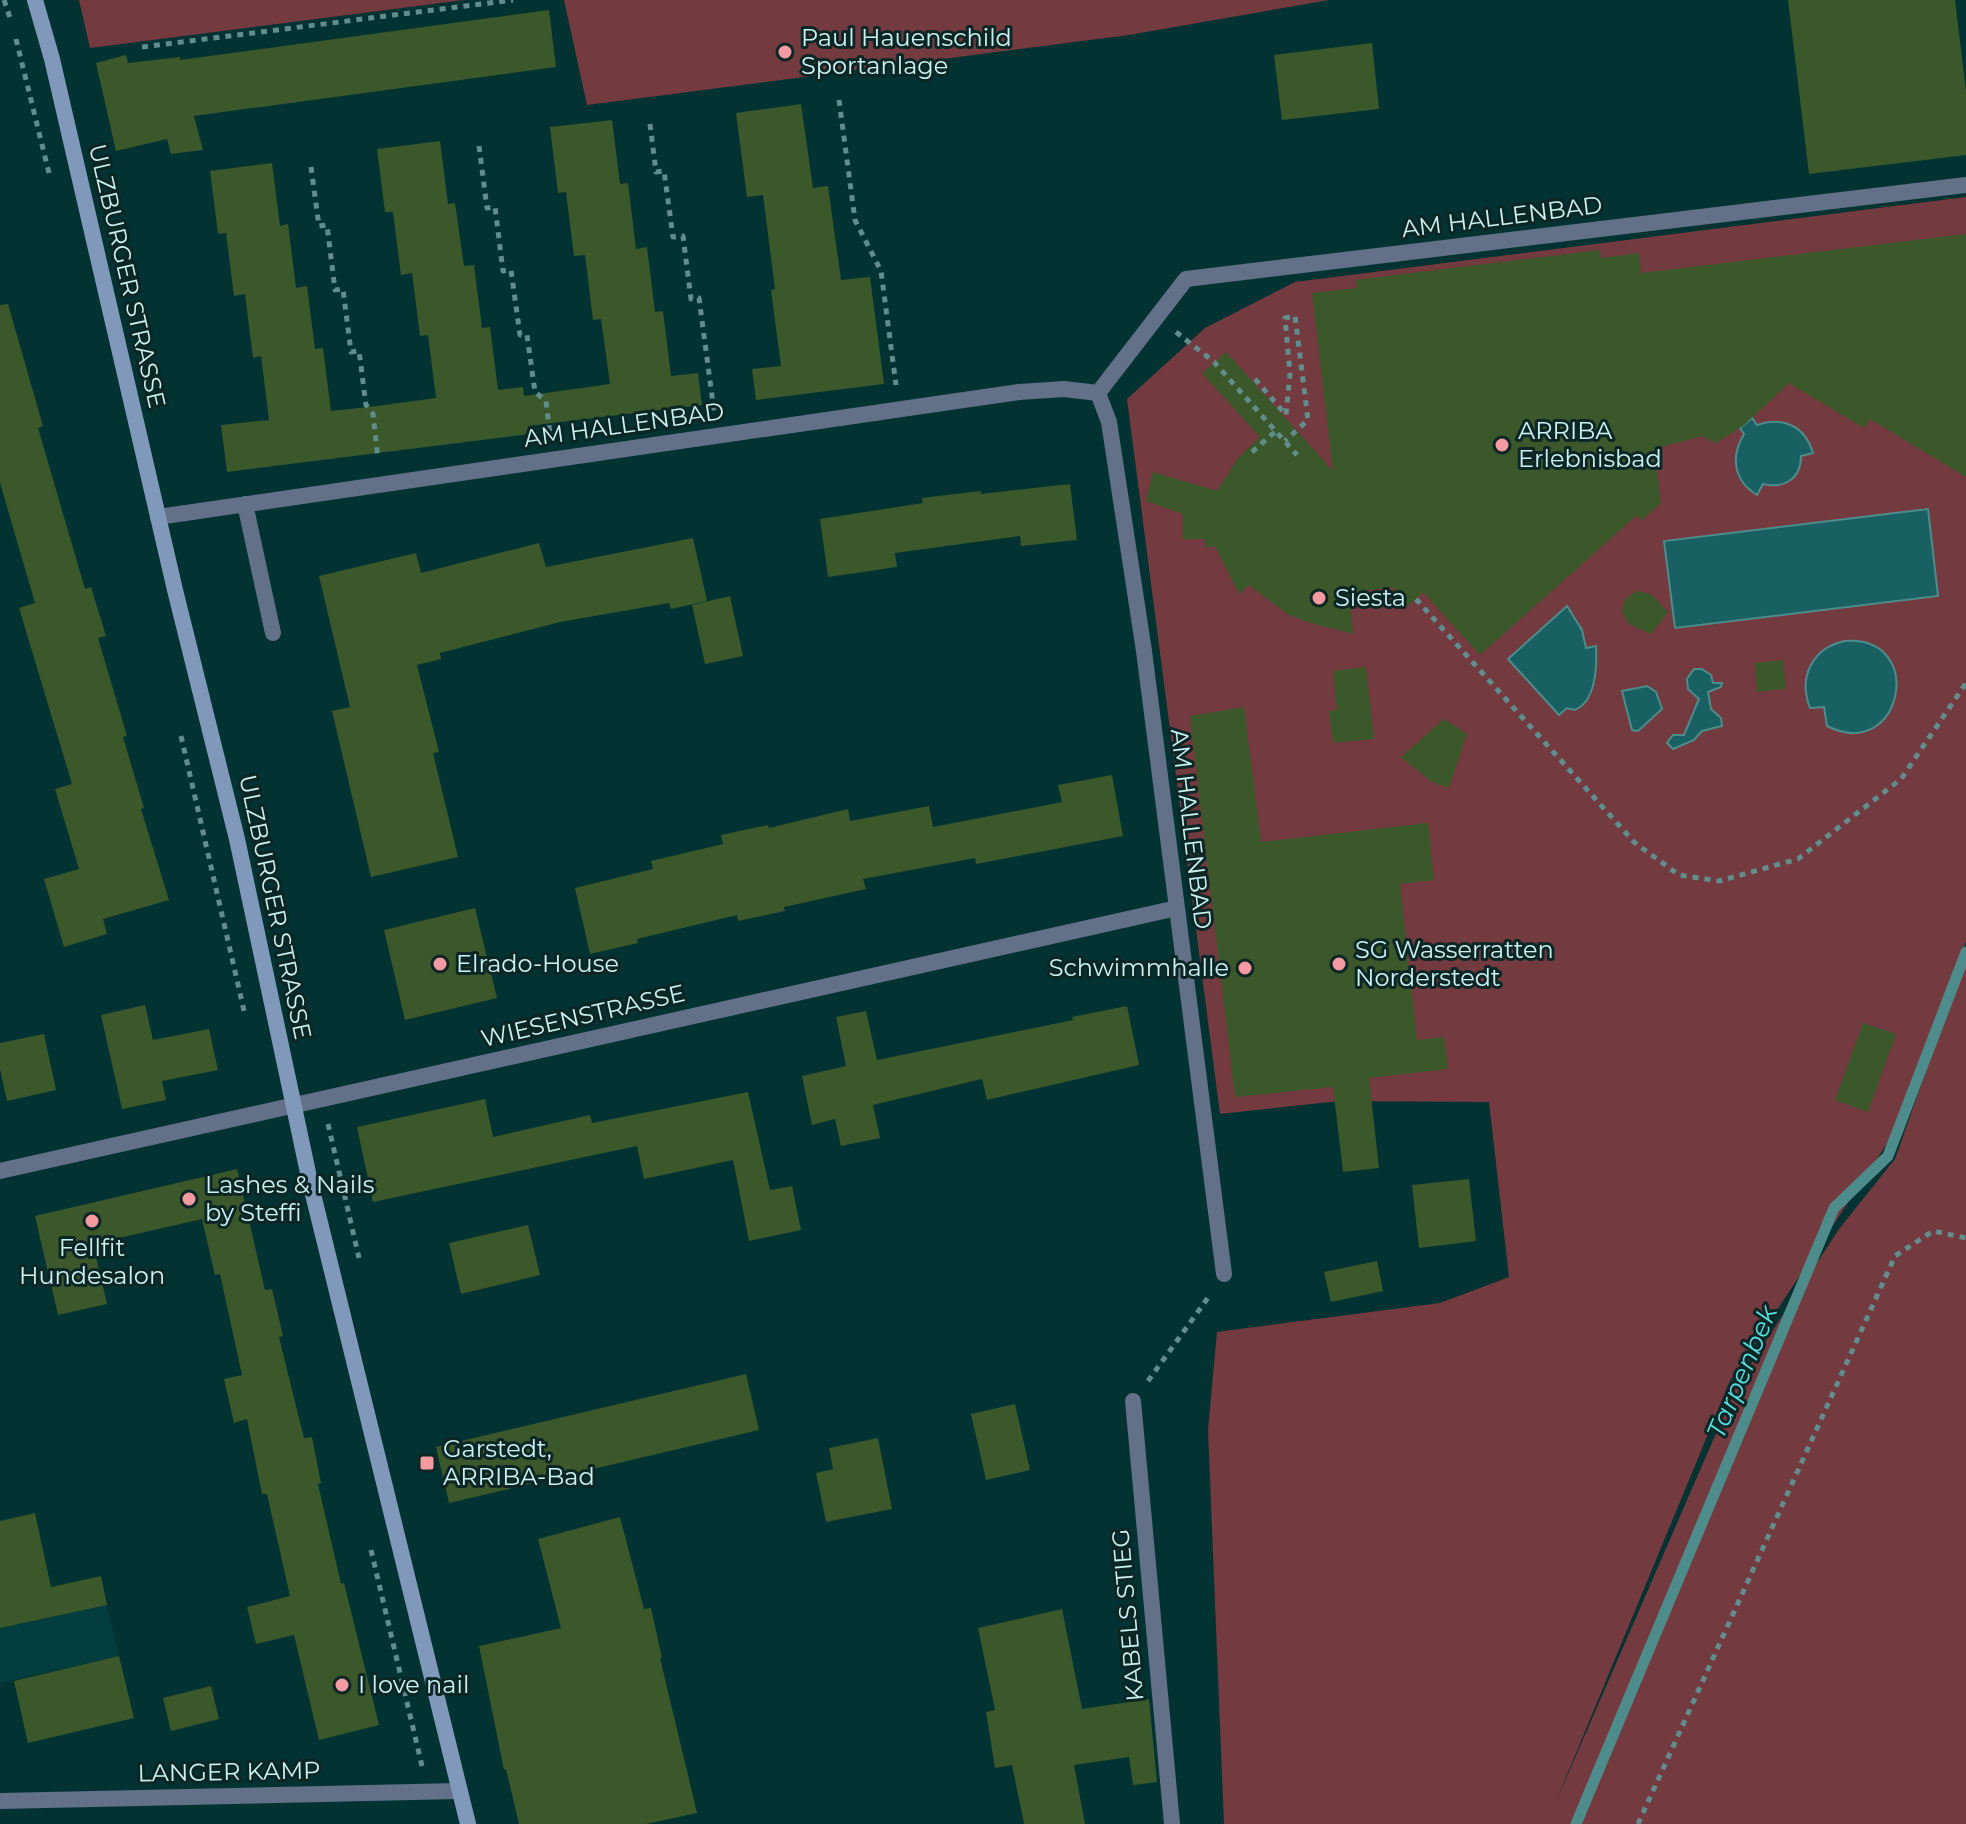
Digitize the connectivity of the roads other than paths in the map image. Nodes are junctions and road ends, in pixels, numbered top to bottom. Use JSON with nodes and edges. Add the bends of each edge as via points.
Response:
{"nodes":[{"id":1,"x":35,"y":0,"type":"edge"},
{"id":2,"x":1966,"y":185,"type":"edge"},
{"id":3,"x":1098,"y":393,"type":"junction"},
{"id":4,"x":245,"y":504,"type":"junction"},
{"id":5,"x":158,"y":517,"type":"junction"},
{"id":6,"x":273,"y":633,"type":"dead end"},
{"id":7,"x":1177,"y":908,"type":"junction"},
{"id":8,"x":292,"y":1105,"type":"junction"},
{"id":9,"x":0,"y":1171,"type":"edge"},
{"id":10,"x":1224,"y":1274,"type":"road end"},
{"id":11,"x":1133,"y":1401,"type":"road end"},
{"id":12,"x":459,"y":1791,"type":"junction"},
{"id":13,"x":0,"y":1801,"type":"edge"},
{"id":14,"x":468,"y":1824,"type":"edge"},
{"id":15,"x":1172,"y":1824,"type":"edge"}],
"edges":[{"from":1,"to":5,"type":"main road","name":"ULZBURGER STRASSE"},
{"from":2,"to":3,"type":"street","name":"AM HALLENBAD","via":[[1186,279]]},
{"from":3,"to":4,"type":"street","name":"AM HALLENBAD","via":[[1034,390]]},
{"from":3,"to":7,"type":"street","name":"AM HALLENBAD","via":[[1109,422],[1142,636]]},
{"from":4,"to":5,"type":"street","name":"AM HALLENBAD"},
{"from":4,"to":6,"type":"street"},
{"from":5,"to":8,"type":"main road","name":"ULZBURGER STRASSE","via":[[237,839]]},
{"from":7,"to":8,"type":"street","name":"WIESENSTRASSE"},
{"from":7,"to":10,"type":"street","name":"AM HALLENBAD"},
{"from":8,"to":9,"type":"street","name":"WIESENSTRASSE"},
{"from":8,"to":12,"type":"main road","name":"ULZBURGER STRASSE"},
{"from":11,"to":15,"type":"street","name":"KABELS STIEG"},
{"from":12,"to":13,"type":"street","name":"LANGER KAMP"},
{"from":12,"to":14,"type":"main road","name":"ULZBURGER STRASSE"}]}
